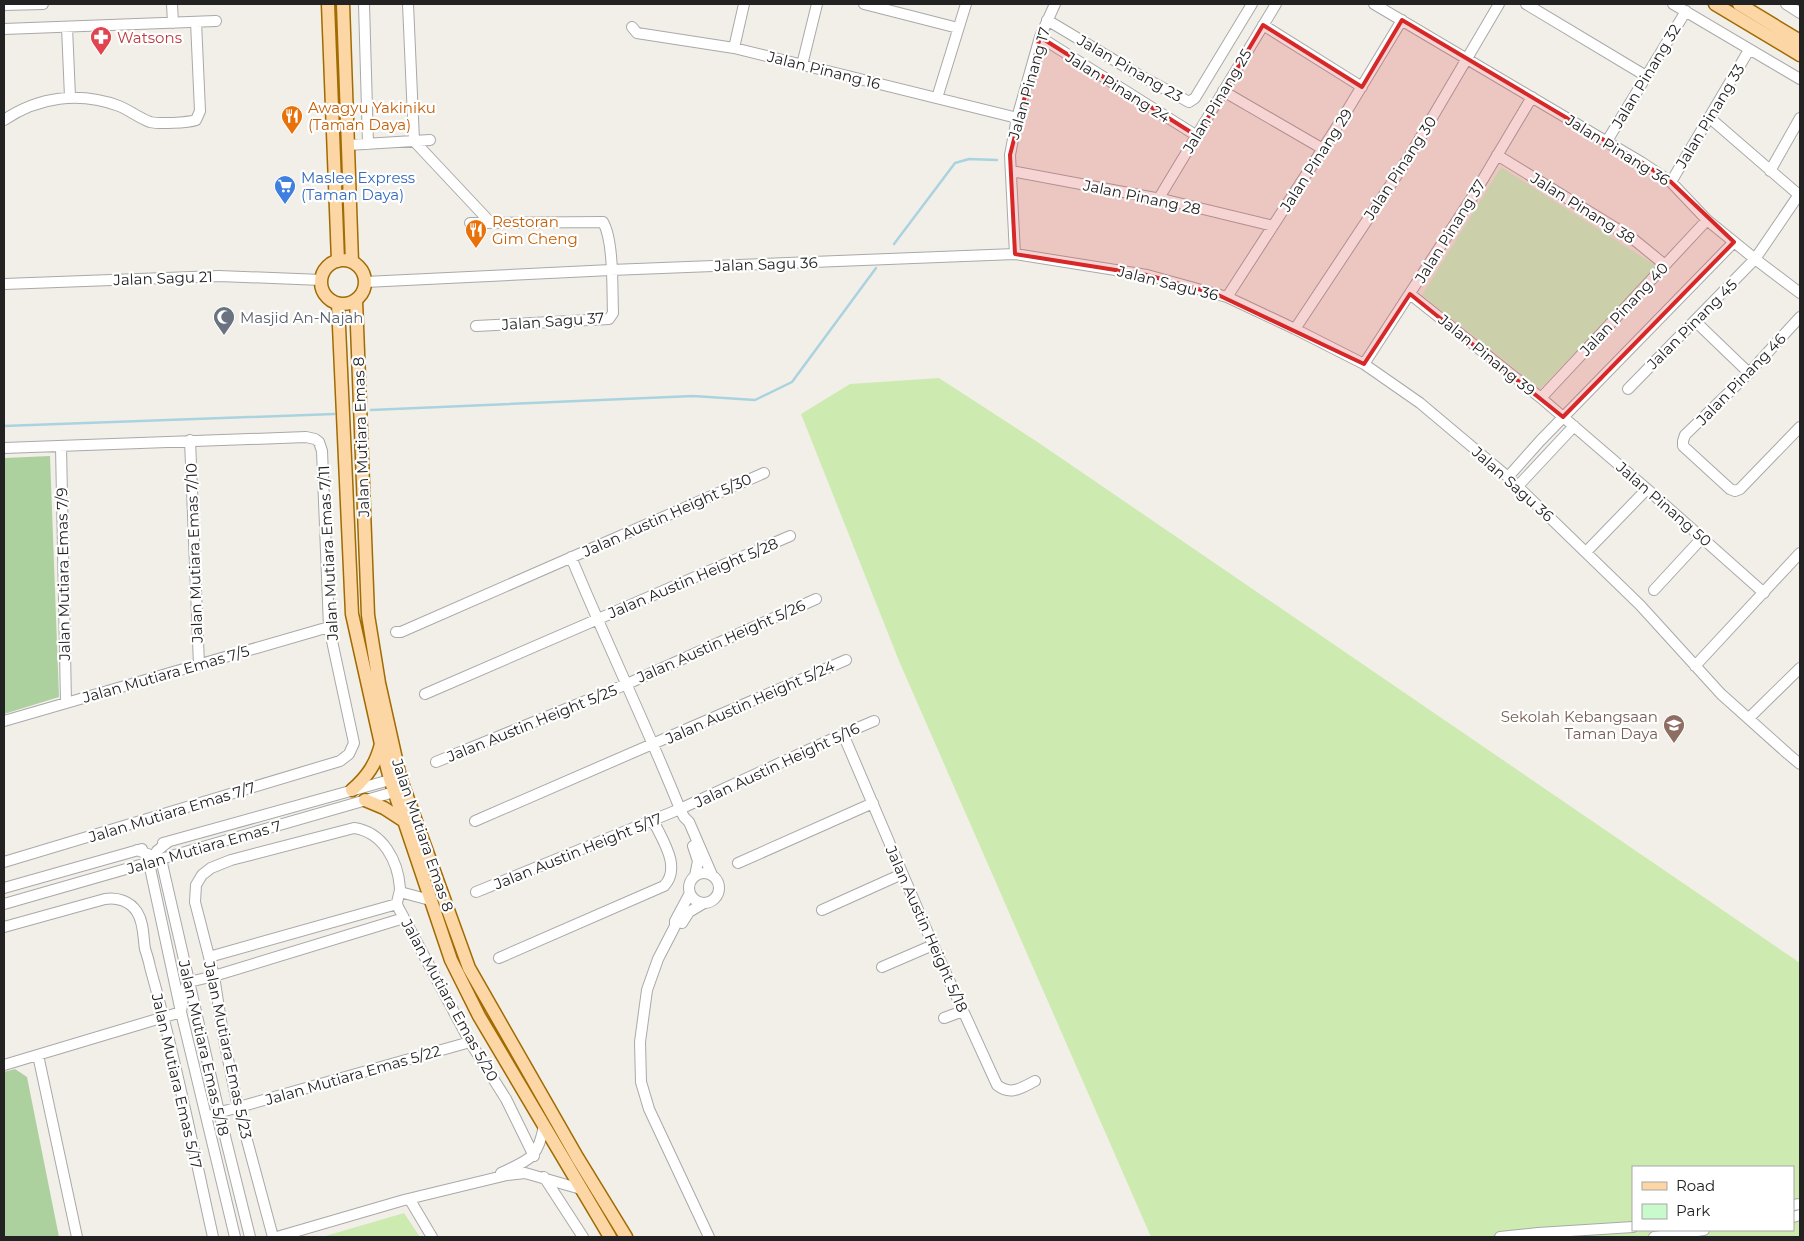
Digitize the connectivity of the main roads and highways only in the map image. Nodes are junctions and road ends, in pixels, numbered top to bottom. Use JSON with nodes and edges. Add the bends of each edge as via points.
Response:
{"nodes":[{"id":1,"x":328,"y":4,"type":"edge"},
{"id":2,"x":343,"y":4,"type":"edge"},
{"id":3,"x":1715,"y":4,"type":"edge"},
{"id":4,"x":1739,"y":4,"type":"edge"},
{"id":5,"x":1800,"y":41,"type":"edge"},
{"id":6,"x":1800,"y":55,"type":"edge"},
{"id":7,"x":338,"y":261,"type":"junction"},
{"id":8,"x":352,"y":262,"type":"junction"},
{"id":9,"x":356,"y":300,"type":"junction"},
{"id":10,"x":338,"y":304,"type":"junction"},
{"id":11,"x":381,"y":744,"type":"junction"},
{"id":12,"x":397,"y":784,"type":"junction"},
{"id":13,"x":352,"y":790,"type":"road end"},
{"id":14,"x":365,"y":800,"type":"road end"},
{"id":15,"x":404,"y":821,"type":"junction"},
{"id":16,"x":610,"y":1237,"type":"edge"},
{"id":17,"x":626,"y":1237,"type":"edge"}],
"edges":[{"from":1,"to":7,"type":"main road"},
{"from":2,"to":8,"type":"main road"},
{"from":3,"to":6,"type":"main road"},
{"from":4,"to":5,"type":"main road"},
{"from":7,"to":8,"type":"main road"},
{"from":7,"to":10,"type":"main road","via":[[327,268],[322,280],[327,298]]},
{"from":8,"to":9,"type":"main road","via":[[362,270],[365,282]]},
{"from":9,"to":10,"type":"main road"},
{"from":9,"to":12,"type":"main road","name":"Jalan Mutiara Emas 8","via":[[368,615]]},
{"from":10,"to":11,"type":"main road","name":"Jalan Mutiara Emas 8","via":[[352,614]]},
{"from":11,"to":12,"type":"main road","name":"Jalan Mutiara Emas 8"},
{"from":11,"to":13,"type":"main road","via":[[371,770]]},
{"from":12,"to":15,"type":"main road","name":"Jalan Mutiara Emas 8"},
{"from":12,"to":17,"type":"main road","name":"Jalan Mutiara Emas 8","via":[[469,968]]},
{"from":14,"to":15,"type":"main road"},
{"from":15,"to":16,"type":"main road","name":"Jalan Mutiara Emas 8","via":[[451,960],[479,1016]]}]}
